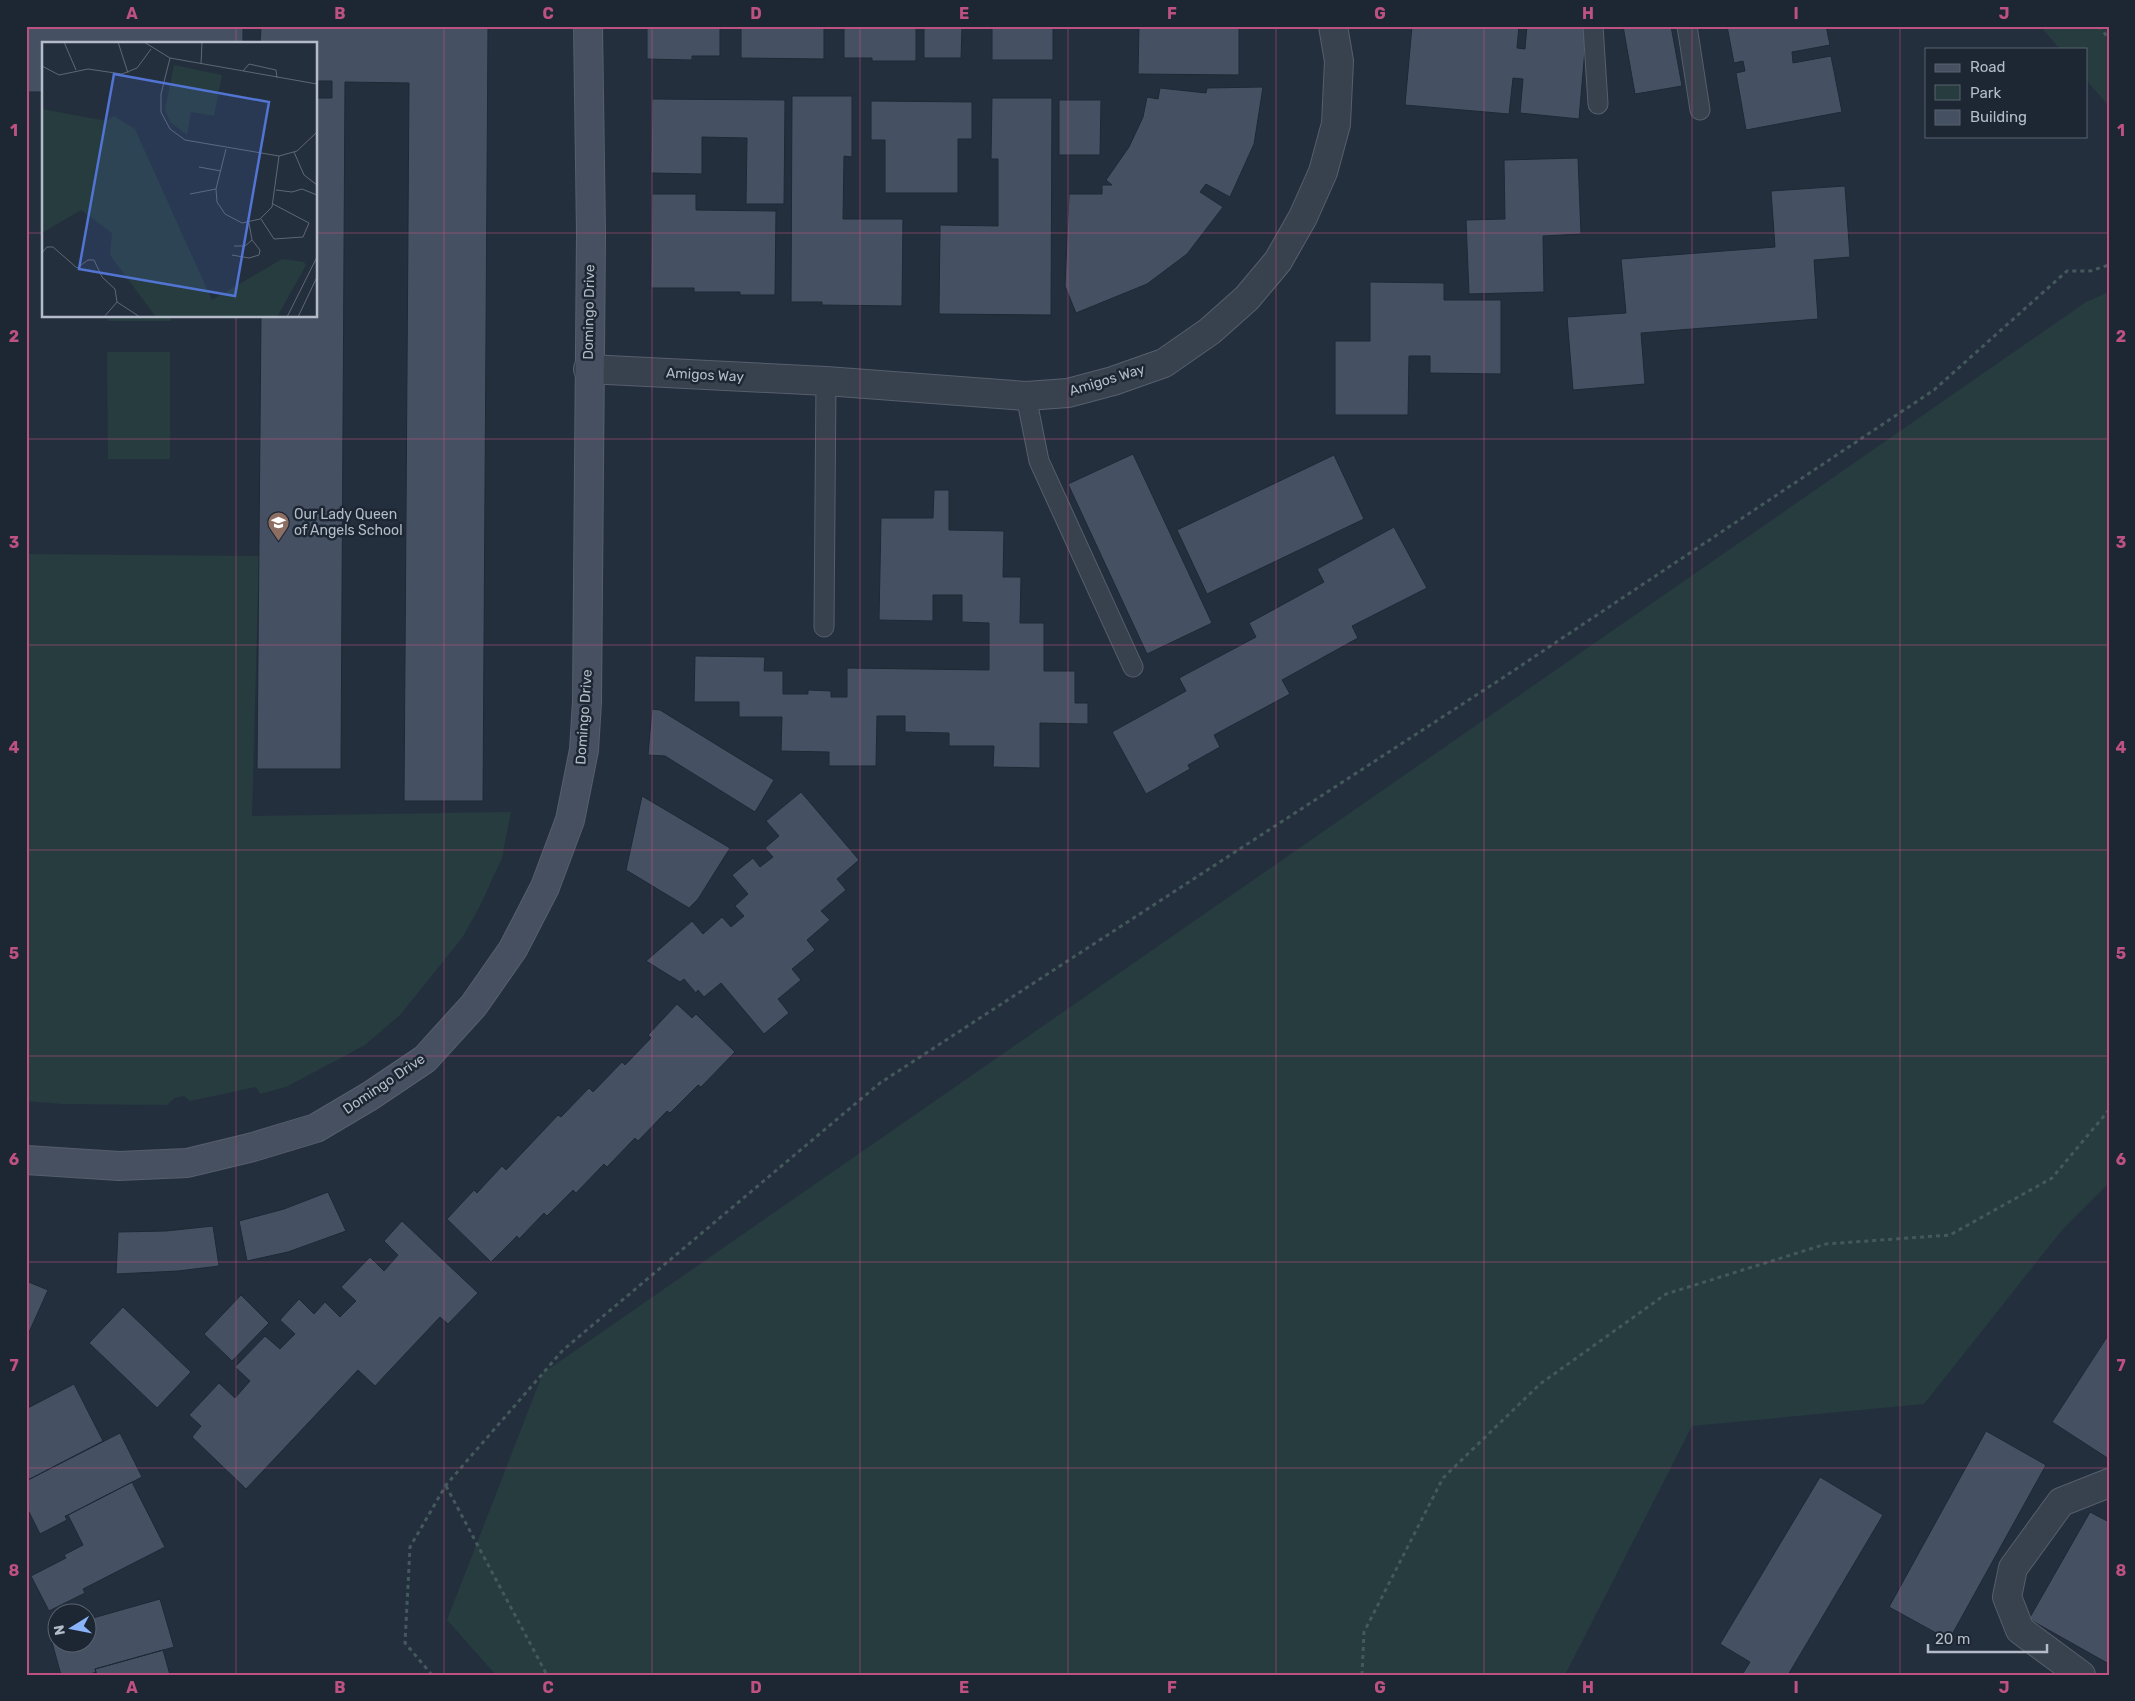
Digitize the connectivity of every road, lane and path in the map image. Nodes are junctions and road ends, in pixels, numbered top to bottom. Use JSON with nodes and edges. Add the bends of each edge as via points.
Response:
{"nodes":[{"id":1,"x":588,"y":26,"type":"edge"},
{"id":2,"x":1333,"y":26,"type":"edge"},
{"id":3,"x":1592,"y":26,"type":"edge"},
{"id":4,"x":1687,"y":26,"type":"edge"},
{"id":5,"x":2099,"y":26,"type":"edge"},
{"id":6,"x":2109,"y":39,"type":"edge"},
{"id":7,"x":1598,"y":104,"type":"dead end"},
{"id":8,"x":1700,"y":110,"type":"dead end"},
{"id":9,"x":2109,"y":265,"type":"edge"},
{"id":10,"x":588,"y":369,"type":"junction"},
{"id":11,"x":826,"y":381,"type":"junction"},
{"id":12,"x":1026,"y":396,"type":"junction"},
{"id":13,"x":824,"y":627,"type":"dead end"},
{"id":14,"x":1133,"y":667,"type":"dead end"},
{"id":15,"x":2109,"y":1110,"type":"edge"},
{"id":16,"x":26,"y":1160,"type":"edge"},
{"id":17,"x":2109,"y":1483,"type":"edge"},
{"id":18,"x":446,"y":1485,"type":"junction"},
{"id":19,"x":432,"y":1675,"type":"edge"},
{"id":20,"x":547,"y":1675,"type":"edge"},
{"id":21,"x":1362,"y":1675,"type":"edge"},
{"id":22,"x":2081,"y":1675,"type":"edge"}],
"edges":[{"from":1,"to":10,"type":"street","name":"Domingo Drive"},
{"from":2,"to":12,"type":"street","name":"Amigos Way","via":[[1339,61],[1336,124],[1324,172],[1278,261],[1248,298],[1164,363],[1068,393]]},
{"from":3,"to":7,"type":"lane"},
{"from":4,"to":8,"type":"lane"},
{"from":5,"to":6,"type":"path"},
{"from":9,"to":18,"type":"path","via":[[2090,271],[2068,271],[1934,390],[1504,677],[880,1083],[564,1350]]},
{"from":10,"to":11,"type":"street","name":"Amigos Way"},
{"from":10,"to":16,"type":"street","name":"Domingo Drive","via":[[588,617],[584,750],[570,820],[545,887],[514,949],[474,1005],[424,1059],[316,1128],[187,1163],[119,1166]]},
{"from":11,"to":12,"type":"street","name":"Amigos Way"},
{"from":11,"to":13,"type":"lane"},
{"from":12,"to":14,"type":"lane","via":[[1039,461]]},
{"from":15,"to":21,"type":"path","via":[[2052,1178],[1950,1235],[1826,1244],[1666,1294],[1540,1384],[1443,1478],[1364,1632]]},
{"from":17,"to":22,"type":"street","via":[[2061,1502],[2013,1568],[2007,1597],[2020,1630]]},
{"from":18,"to":19,"type":"path","via":[[410,1547],[405,1643]]},
{"from":18,"to":20,"type":"path"}]}
